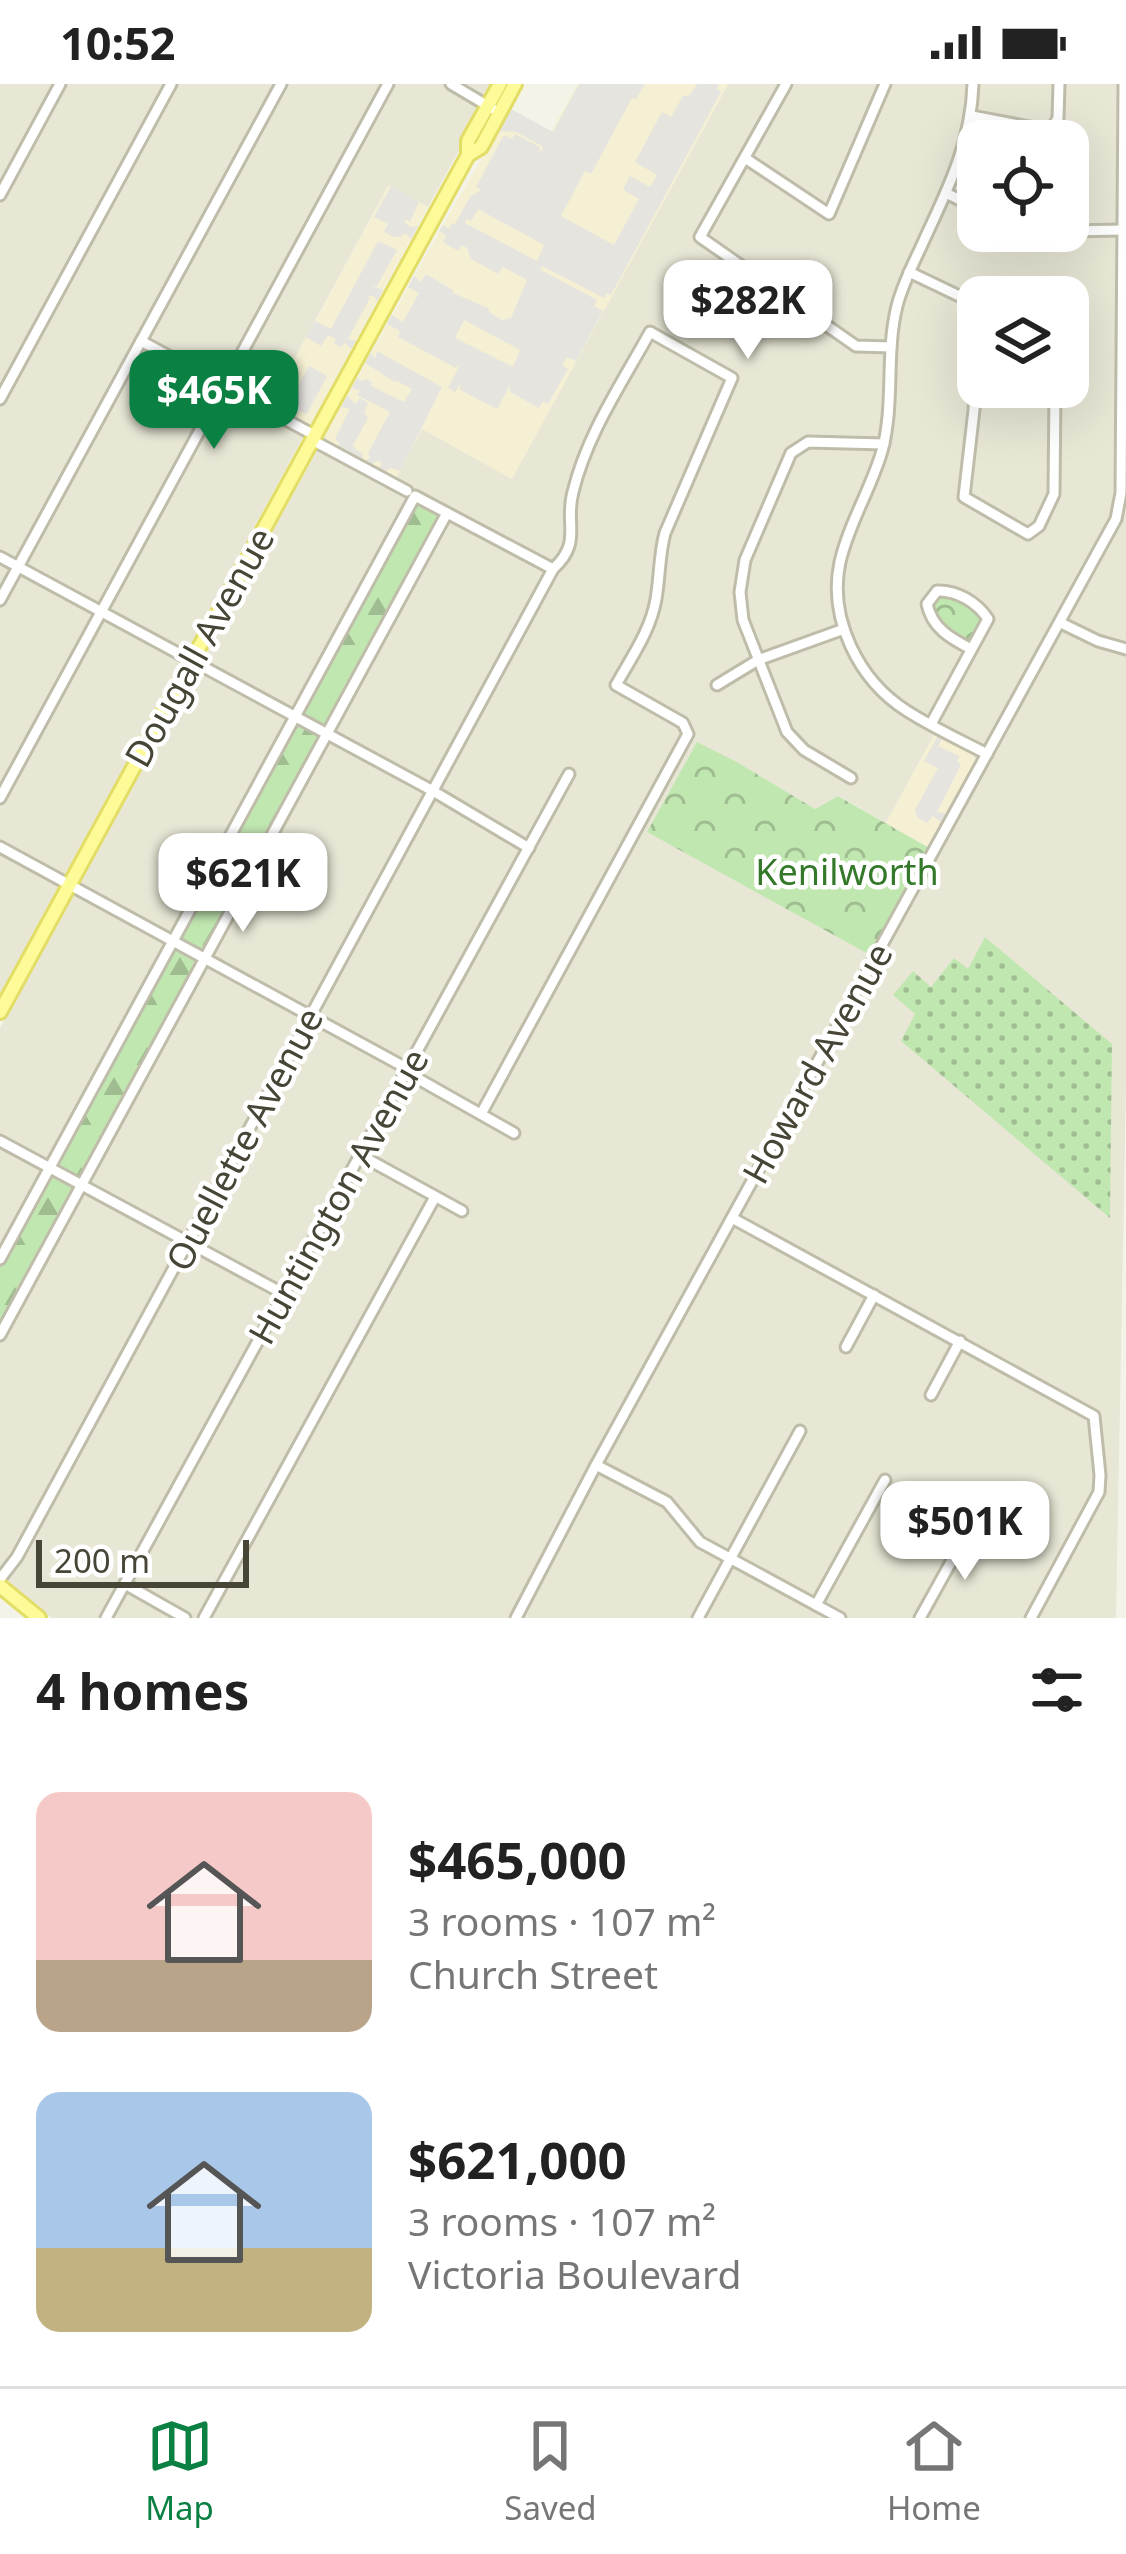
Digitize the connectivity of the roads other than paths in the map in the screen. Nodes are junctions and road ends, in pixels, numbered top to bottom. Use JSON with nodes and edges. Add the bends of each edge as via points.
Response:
{"nodes":[{"id":1,"x":60,"y":84,"type":"edge"},
{"id":2,"x":171,"y":84,"type":"edge"},
{"id":3,"x":280,"y":84,"type":"edge"},
{"id":4,"x":388,"y":84,"type":"edge"},
{"id":5,"x":452,"y":84,"type":"edge"},
{"id":6,"x":500,"y":84,"type":"edge"},
{"id":7,"x":515,"y":84,"type":"edge"},
{"id":8,"x":785,"y":84,"type":"edge"},
{"id":9,"x":885,"y":84,"type":"edge"},
{"id":10,"x":973,"y":84,"type":"edge"},
{"id":11,"x":1059,"y":84,"type":"edge"},
{"id":12,"x":1124,"y":84,"type":"edge"},
{"id":13,"x":493,"y":110,"type":"junction"},
{"id":14,"x":972,"y":116,"type":"junction"},
{"id":15,"x":746,"y":158,"type":"junction"},
{"id":16,"x":946,"y":194,"type":"junction"},
{"id":17,"x":0,"y":195,"type":"edge"},
{"id":18,"x":957,"y":199,"type":"edge"},
{"id":19,"x":1122,"y":230,"type":"junction"},
{"id":20,"x":1089,"y":231,"type":"edge"},
{"id":21,"x":909,"y":272,"type":"junction"},
{"id":22,"x":957,"y":295,"type":"edge"},
{"id":23,"x":141,"y":341,"type":"junction"},
{"id":24,"x":891,"y":347,"type":"junction"},
{"id":25,"x":224,"y":386,"type":"junction"},
{"id":26,"x":0,"y":399,"type":"edge"},
{"id":27,"x":974,"y":408,"type":"edge"},
{"id":28,"x":1055,"y":408,"type":"edge"},
{"id":29,"x":313,"y":438,"type":"junction"},
{"id":30,"x":884,"y":444,"type":"junction"},
{"id":31,"x":411,"y":493,"type":"junction"},
{"id":32,"x":447,"y":513,"type":"junction"},
{"id":33,"x":0,"y":557,"type":"edge"},
{"id":34,"x":18,"y":567,"type":"junction"},
{"id":35,"x":553,"y":569,"type":"junction"},
{"id":36,"x":0,"y":600,"type":"edge"},
{"id":37,"x":102,"y":611,"type":"junction"},
{"id":38,"x":1060,"y":623,"type":"junction"},
{"id":39,"x":844,"y":629,"type":"junction"},
{"id":40,"x":971,"y":649,"type":"junction"},
{"id":41,"x":1126,"y":649,"type":"edge"},
{"id":42,"x":192,"y":660,"type":"junction"},
{"id":43,"x":758,"y":660,"type":"junction"},
{"id":44,"x":717,"y":685,"type":"dead end"},
{"id":45,"x":295,"y":716,"type":"junction"},
{"id":46,"x":931,"y":724,"type":"junction"},
{"id":47,"x":327,"y":734,"type":"junction"},
{"id":48,"x":987,"y":754,"type":"junction"},
{"id":49,"x":569,"y":774,"type":"dead end"},
{"id":50,"x":851,"y":778,"type":"dead end"},
{"id":51,"x":433,"y":791,"type":"junction"},
{"id":52,"x":0,"y":798,"type":"edge"},
{"id":53,"x":0,"y":847,"type":"edge"},
{"id":54,"x":529,"y":848,"type":"junction"},
{"id":55,"x":69,"y":884,"type":"junction"},
{"id":56,"x":173,"y":941,"type":"junction"},
{"id":57,"x":205,"y":958,"type":"junction"},
{"id":58,"x":0,"y":1012,"type":"edge"},
{"id":59,"x":311,"y":1015,"type":"junction"},
{"id":60,"x":407,"y":1070,"type":"junction"},
{"id":61,"x":481,"y":1114,"type":"junction"},
{"id":62,"x":514,"y":1133,"type":"dead end"},
{"id":63,"x":0,"y":1141,"type":"edge"},
{"id":64,"x":360,"y":1155,"type":"junction"},
{"id":65,"x":50,"y":1168,"type":"junction"},
{"id":66,"x":82,"y":1185,"type":"junction"},
{"id":67,"x":435,"y":1197,"type":"junction"},
{"id":68,"x":462,"y":1211,"type":"dead end"},
{"id":69,"x":732,"y":1218,"type":"junction"},
{"id":70,"x":188,"y":1242,"type":"junction"},
{"id":71,"x":0,"y":1259,"type":"edge"},
{"id":72,"x":284,"y":1294,"type":"junction"},
{"id":73,"x":874,"y":1295,"type":"junction"},
{"id":74,"x":0,"y":1335,"type":"edge"},
{"id":75,"x":960,"y":1341,"type":"junction"},
{"id":76,"x":846,"y":1347,"type":"dead end"},
{"id":77,"x":931,"y":1395,"type":"dead end"},
{"id":78,"x":800,"y":1431,"type":"dead end"},
{"id":79,"x":596,"y":1465,"type":"junction"},
{"id":80,"x":885,"y":1480,"type":"dead end"},
{"id":81,"x":970,"y":1526,"type":"dead end"},
{"id":82,"x":730,"y":1559,"type":"junction"},
{"id":83,"x":0,"y":1582,"type":"edge"},
{"id":84,"x":125,"y":1584,"type":"junction"},
{"id":85,"x":816,"y":1605,"type":"junction"},
{"id":86,"x":39,"y":1618,"type":"edge"},
{"id":87,"x":106,"y":1618,"type":"edge"},
{"id":88,"x":185,"y":1618,"type":"edge"},
{"id":89,"x":204,"y":1618,"type":"edge"},
{"id":90,"x":516,"y":1618,"type":"edge"},
{"id":91,"x":698,"y":1618,"type":"edge"},
{"id":92,"x":839,"y":1618,"type":"edge"},
{"id":93,"x":920,"y":1618,"type":"edge"},
{"id":94,"x":1030,"y":1618,"type":"edge"}],
"edges":[{"from":1,"to":17,"type":"street"},
{"from":2,"to":26,"type":"street"},
{"from":3,"to":23,"type":"street"},
{"from":4,"to":25,"type":"street"},
{"from":5,"to":13,"type":"street"},
{"from":6,"to":13,"type":"main road","name":"Dougall Avenue"},
{"from":7,"to":13,"type":"main road","name":"Dougall Avenue"},
{"from":8,"to":15,"type":"street"},
{"from":9,"to":15,"type":"street","via":[[829,214]]},
{"from":10,"to":14,"type":"street"},
{"from":11,"to":14,"type":"street","via":[[1051,131]]},
{"from":12,"to":19,"type":"street"},
{"from":13,"to":29,"type":"main road","name":"Dougall Avenue","via":[[468,141],[468,155]]},
{"from":14,"to":16,"type":"street"},
{"from":15,"to":24,"type":"street","via":[[700,237],[856,346]]},
{"from":16,"to":18,"type":"street"},
{"from":16,"to":21,"type":"street"},
{"from":19,"to":20,"type":"street"},
{"from":19,"to":38,"type":"street","name":"Howard Avenue","via":[[1120,508]]},
{"from":21,"to":22,"type":"street"},
{"from":21,"to":24,"type":"street"},
{"from":23,"to":25,"type":"street"},
{"from":23,"to":34,"type":"street"},
{"from":24,"to":30,"type":"street"},
{"from":25,"to":29,"type":"street"},
{"from":25,"to":37,"type":"street"},
{"from":27,"to":28,"type":"street","via":[[964,497],[1028,534],[1054,494]]},
{"from":29,"to":31,"type":"street"},
{"from":29,"to":42,"type":"main road","name":"Dougall Avenue"},
{"from":30,"to":39,"type":"street","via":[[839,564]]},
{"from":30,"to":43,"type":"street","via":[[808,442],[791,453],[745,560],[742,620]]},
{"from":31,"to":32,"type":"street"},
{"from":31,"to":45,"type":"street"},
{"from":32,"to":35,"type":"street"},
{"from":32,"to":47,"type":"street"},
{"from":33,"to":34,"type":"street"},
{"from":34,"to":36,"type":"street"},
{"from":34,"to":37,"type":"street"},
{"from":35,"to":51,"type":"street","name":"Ouellette Avenue"},
{"from":35,"to":61,"type":"street","name":"Ouellette Avenue","via":[[570,547],[571,498],[589,444],[650,332],[732,378],[665,533],[650,622],[616,686],[683,723],[688,734]]},
{"from":37,"to":42,"type":"street"},
{"from":37,"to":52,"type":"street"},
{"from":38,"to":41,"type":"street"},
{"from":38,"to":48,"type":"street","name":"Howard Avenue"},
{"from":39,"to":43,"type":"street"},
{"from":39,"to":46,"type":"street","via":[[886,695]]},
{"from":40,"to":40,"type":"street","via":[[988,619],[950,590],[937,591],[927,604],[930,618]]},
{"from":40,"to":46,"type":"street"},
{"from":42,"to":45,"type":"street"},
{"from":42,"to":55,"type":"main road","name":"Dougall Avenue"},
{"from":43,"to":44,"type":"street"},
{"from":43,"to":50,"type":"street","via":[[787,732]]},
{"from":45,"to":47,"type":"street"},
{"from":45,"to":56,"type":"street"},
{"from":46,"to":48,"type":"street"},
{"from":47,"to":51,"type":"street"},
{"from":47,"to":57,"type":"street"},
{"from":48,"to":69,"type":"street","name":"Howard Avenue"},
{"from":49,"to":54,"type":"street","name":"Huntington Avenue"},
{"from":51,"to":54,"type":"street"},
{"from":51,"to":59,"type":"street","name":"Ouellette Avenue"},
{"from":53,"to":55,"type":"street"},
{"from":54,"to":60,"type":"street","name":"Huntington Avenue"},
{"from":55,"to":56,"type":"street"},
{"from":55,"to":58,"type":"main road","name":"Dougall Avenue"},
{"from":56,"to":57,"type":"street"},
{"from":56,"to":65,"type":"street"},
{"from":57,"to":59,"type":"street"},
{"from":57,"to":66,"type":"street"},
{"from":59,"to":60,"type":"street"},
{"from":59,"to":70,"type":"street","name":"Ouellette Avenue"},
{"from":60,"to":61,"type":"street"},
{"from":60,"to":64,"type":"street","name":"Huntington Avenue"},
{"from":61,"to":62,"type":"street"},
{"from":63,"to":65,"type":"street"},
{"from":64,"to":67,"type":"street"},
{"from":64,"to":72,"type":"street","name":"Huntington Avenue"},
{"from":65,"to":66,"type":"street"},
{"from":65,"to":71,"type":"street"},
{"from":66,"to":70,"type":"street"},
{"from":66,"to":74,"type":"street"},
{"from":67,"to":68,"type":"street"},
{"from":67,"to":89,"type":"street"},
{"from":69,"to":73,"type":"street"},
{"from":69,"to":79,"type":"street","name":"Howard Avenue"},
{"from":70,"to":72,"type":"street"},
{"from":70,"to":83,"type":"street","name":"Ouellette Avenue"},
{"from":72,"to":84,"type":"street","name":"Huntington Avenue"},
{"from":73,"to":75,"type":"street"},
{"from":73,"to":76,"type":"street"},
{"from":75,"to":77,"type":"street"},
{"from":75,"to":94,"type":"street","via":[[1094,1416],[1099,1492]]},
{"from":78,"to":82,"type":"street"},
{"from":79,"to":82,"type":"street","via":[[667,1502],[700,1542]]},
{"from":79,"to":90,"type":"street","name":"Howard Avenue"},
{"from":80,"to":85,"type":"street"},
{"from":81,"to":93,"type":"street"},
{"from":82,"to":85,"type":"street"},
{"from":82,"to":91,"type":"street"},
{"from":83,"to":86,"type":"main road"},
{"from":84,"to":87,"type":"street","name":"Huntington Avenue"},
{"from":84,"to":88,"type":"street"},
{"from":85,"to":92,"type":"street"}]}
